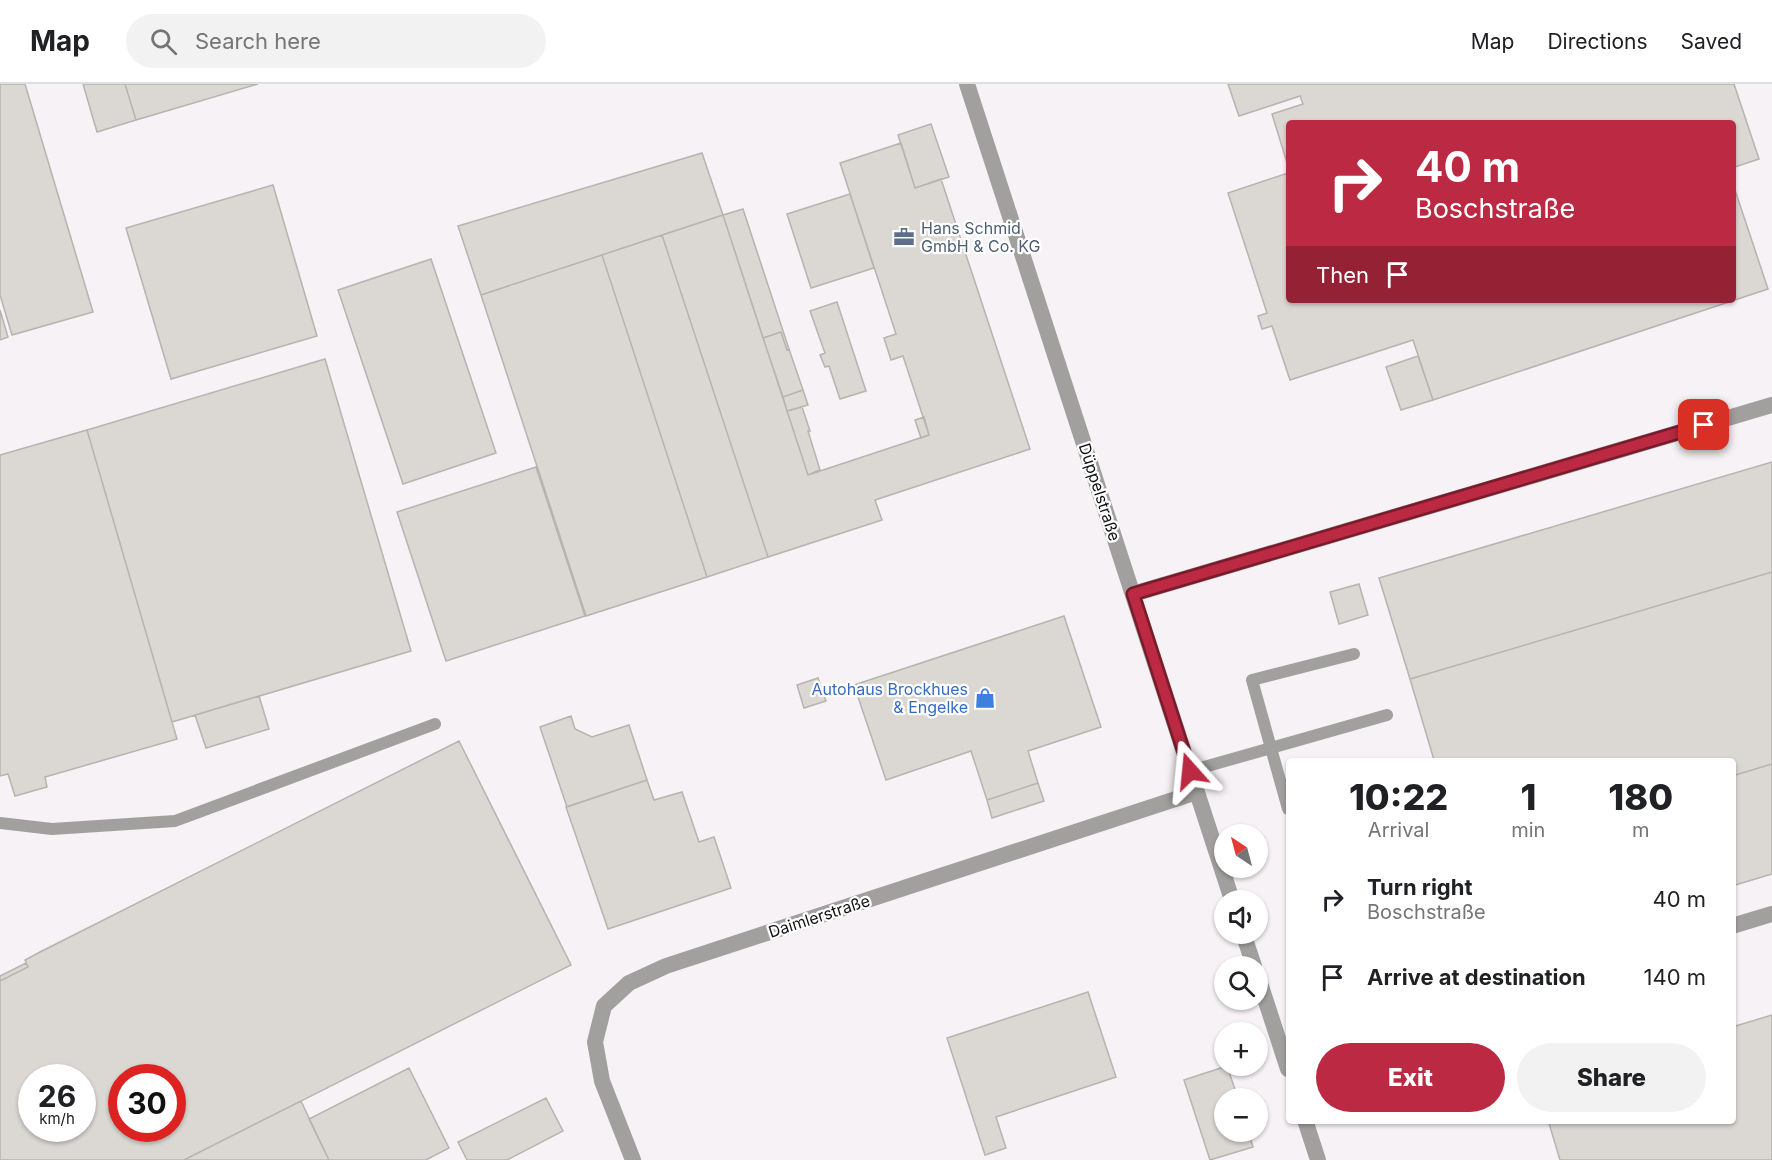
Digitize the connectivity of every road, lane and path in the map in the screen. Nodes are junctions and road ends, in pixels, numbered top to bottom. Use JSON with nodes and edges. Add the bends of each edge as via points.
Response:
{"nodes":[{"id":1,"x":967,"y":84,"type":"edge"},
{"id":2,"x":1772,"y":405,"type":"edge"},
{"id":3,"x":1133,"y":594,"type":"junction"},
{"id":4,"x":1354,"y":654,"type":"dead end"},
{"id":5,"x":1387,"y":716,"type":"dead end"},
{"id":6,"x":435,"y":724,"type":"dead end"},
{"id":7,"x":1270,"y":748,"type":"junction"},
{"id":8,"x":1190,"y":771,"type":"junction"},
{"id":9,"x":1197,"y":792,"type":"junction"},
{"id":10,"x":1286,"y":802,"type":"edge"},
{"id":11,"x":0,"y":823,"type":"edge"},
{"id":12,"x":1229,"y":890,"type":"edge"},
{"id":13,"x":1772,"y":914,"type":"edge"},
{"id":14,"x":1736,"y":925,"type":"edge"},
{"id":15,"x":1268,"y":1006,"type":"edge"},
{"id":16,"x":1286,"y":1059,"type":"edge"},
{"id":17,"x":1306,"y":1124,"type":"edge"},
{"id":18,"x":633,"y":1160,"type":"edge"},
{"id":19,"x":1318,"y":1160,"type":"edge"}],
"edges":[{"from":1,"to":3,"type":"street","name":"Düppelstraße"},
{"from":2,"to":3,"type":"street"},
{"from":3,"to":8,"type":"street","name":"Düppelstraße"},
{"from":4,"to":7,"type":"lane","via":[[1252,680]]},
{"from":5,"to":7,"type":"lane"},
{"from":6,"to":11,"type":"lane","via":[[175,821],[52,829]]},
{"from":7,"to":8,"type":"lane"},
{"from":7,"to":10,"type":"lane"},
{"from":8,"to":9,"type":"street","name":"Düppelstraße"},
{"from":9,"to":12,"type":"street","name":"Düppelstraße"},
{"from":9,"to":18,"type":"street","name":"Daimlerstraße","via":[[666,966],[629,983],[604,1006],[595,1042],[602,1081]]},
{"from":13,"to":14,"type":"street"},
{"from":15,"to":16,"type":"street"},
{"from":17,"to":19,"type":"street"}]}
